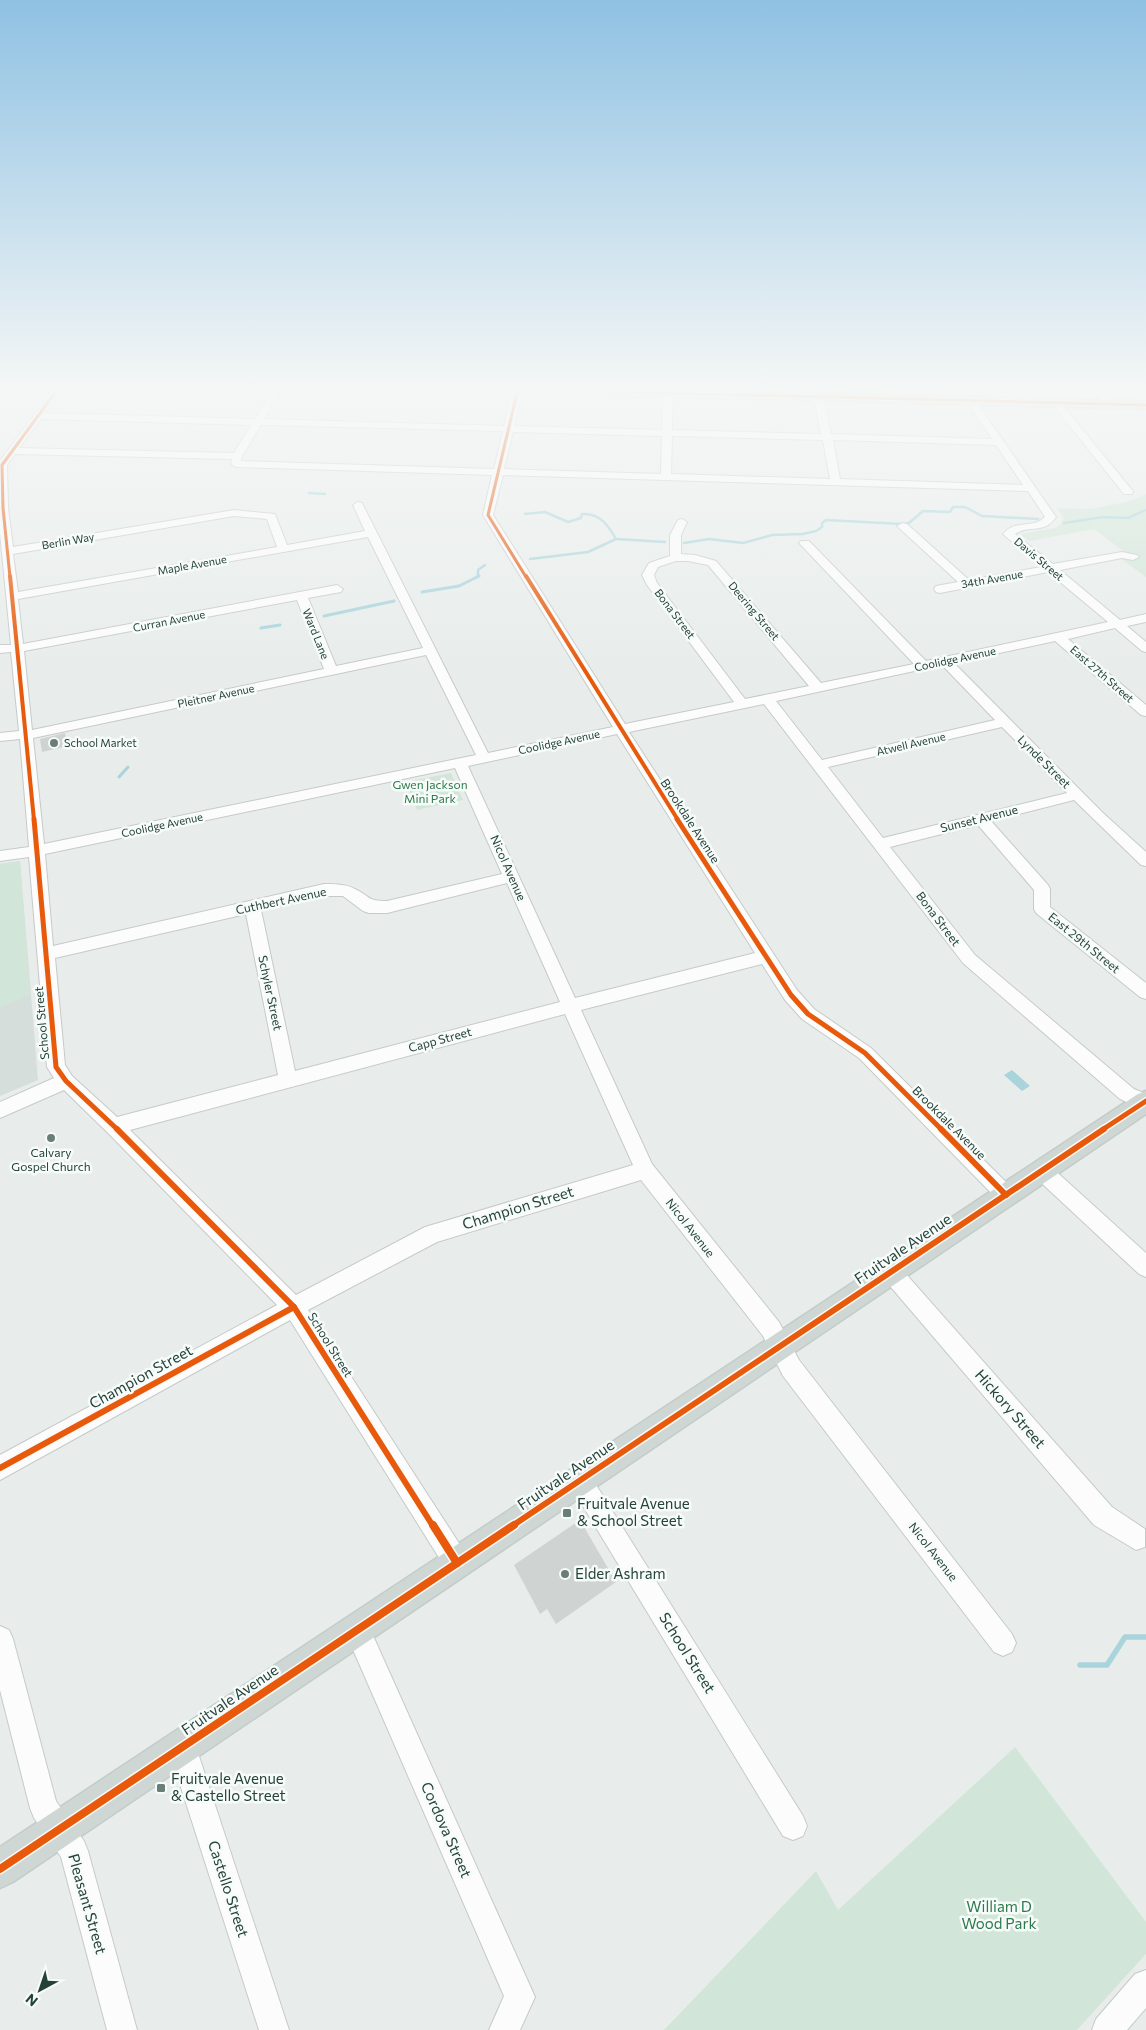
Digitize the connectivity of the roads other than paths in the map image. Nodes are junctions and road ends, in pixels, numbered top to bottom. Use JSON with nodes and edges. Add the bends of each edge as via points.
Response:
{"nodes":[{"id":1,"x":2,"y":481,"type":"edge"},
{"id":2,"x":497,"y":481,"type":"edge"},
{"id":3,"x":759,"y":481,"type":"edge"},
{"id":4,"x":1027,"y":481,"type":"edge"},
{"id":5,"x":1119,"y":481,"type":"edge"},
{"id":6,"x":836,"y":483,"type":"joint"},
{"id":7,"x":1032,"y":488,"type":"junction"},
{"id":8,"x":1128,"y":492,"type":"dead end"},
{"id":9,"x":358,"y":504,"type":"dead end"},
{"id":10,"x":2,"y":508,"type":"edge"},
{"id":11,"x":682,"y":522,"type":"dead end"},
{"id":12,"x":904,"y":526,"type":"dead end"},
{"id":13,"x":372,"y":533,"type":"junction"},
{"id":14,"x":805,"y":543,"type":"dead end"},
{"id":15,"x":283,"y":548,"type":"junction"},
{"id":16,"x":8,"y":551,"type":"junction"},
{"id":17,"x":676,"y":557,"type":"junction"},
{"id":18,"x":1133,"y":557,"type":"dead end"},
{"id":19,"x":1051,"y":569,"type":"junction"},
{"id":20,"x":5,"y":582,"type":"edge"},
{"id":21,"x":967,"y":584,"type":"junction"},
{"id":22,"x":337,"y":589,"type":"dead end"},
{"id":23,"x":940,"y":589,"type":"dead end"},
{"id":24,"x":300,"y":596,"type":"junction"},
{"id":25,"x":12,"y":597,"type":"junction"},
{"id":26,"x":1146,"y":618,"type":"edge"},
{"id":27,"x":1116,"y":624,"type":"junction"},
{"id":28,"x":1058,"y":636,"type":"junction"},
{"id":29,"x":18,"y":648,"type":"junction"},
{"id":30,"x":1146,"y":648,"type":"edge"},
{"id":31,"x":0,"y":649,"type":"edge"},
{"id":32,"x":430,"y":650,"type":"junction"},
{"id":33,"x":944,"y":661,"type":"junction"},
{"id":34,"x":923,"y":666,"type":"junction"},
{"id":35,"x":332,"y":672,"type":"junction"},
{"id":36,"x":818,"y":688,"type":"junction"},
{"id":37,"x":767,"y":699,"type":"junction"},
{"id":38,"x":742,"y":704,"type":"junction"},
{"id":39,"x":1146,"y":712,"type":"edge"},
{"id":40,"x":1004,"y":722,"type":"junction"},
{"id":41,"x":621,"y":729,"type":"junction"},
{"id":42,"x":26,"y":734,"type":"junction"},
{"id":43,"x":0,"y":737,"type":"edge"},
{"id":44,"x":484,"y":758,"type":"junction"},
{"id":45,"x":460,"y":763,"type":"junction"},
{"id":46,"x":818,"y":766,"type":"junction"},
{"id":47,"x":1077,"y":795,"type":"junction"},
{"id":48,"x":980,"y":818,"type":"junction"},
{"id":49,"x":881,"y":844,"type":"junction"},
{"id":50,"x":1140,"y":848,"type":"edge"},
{"id":51,"x":36,"y":851,"type":"junction"},
{"id":52,"x":0,"y":856,"type":"edge"},
{"id":53,"x":1146,"y":861,"type":"edge"},
{"id":54,"x":511,"y":877,"type":"junction"},
{"id":55,"x":252,"y":906,"type":"junction"},
{"id":56,"x":46,"y":954,"type":"junction"},
{"id":57,"x":766,"y":957,"type":"junction"},
{"id":58,"x":1146,"y":992,"type":"edge"},
{"id":59,"x":570,"y":1006,"type":"junction"},
{"id":60,"x":288,"y":1080,"type":"junction"},
{"id":61,"x":66,"y":1081,"type":"junction"},
{"id":62,"x":1146,"y":1102,"type":"edge"},
{"id":63,"x":0,"y":1110,"type":"edge"},
{"id":64,"x":114,"y":1126,"type":"junction"},
{"id":65,"x":645,"y":1170,"type":"junction"},
{"id":66,"x":1042,"y":1170,"type":"junction"},
{"id":67,"x":1006,"y":1195,"type":"junction"},
{"id":68,"x":1146,"y":1267,"type":"edge"},
{"id":69,"x":891,"y":1272,"type":"junction"},
{"id":70,"x":294,"y":1308,"type":"junction"},
{"id":71,"x":780,"y":1346,"type":"junction"},
{"id":72,"x":0,"y":1468,"type":"edge"},
{"id":73,"x":580,"y":1480,"type":"junction"},
{"id":74,"x":1136,"y":1538,"type":"dead end"},
{"id":75,"x":457,"y":1563,"type":"junction"},
{"id":76,"x":357,"y":1630,"type":"junction"},
{"id":77,"x":0,"y":1639,"type":"edge"},
{"id":78,"x":1003,"y":1643,"type":"dead end"},
{"id":79,"x":182,"y":1747,"type":"junction"},
{"id":80,"x":793,"y":1826,"type":"dead end"},
{"id":81,"x":58,"y":1830,"type":"junction"},
{"id":82,"x":0,"y":1869,"type":"edge"},
{"id":83,"x":1146,"y":1985,"type":"edge"},
{"id":84,"x":122,"y":2030,"type":"edge"},
{"id":85,"x":274,"y":2030,"type":"edge"},
{"id":86,"x":504,"y":2030,"type":"edge"},
{"id":87,"x":1107,"y":2030,"type":"edge"}],
"edges":[{"from":1,"to":10,"type":"street","name":"School Street"},
{"from":2,"to":41,"type":"street","name":"Brookdale Avenue","via":[[488,515]]},
{"from":3,"to":6,"type":"street"},
{"from":4,"to":7,"type":"street","name":"Davis Street"},
{"from":5,"to":8,"type":"street"},
{"from":6,"to":7,"type":"street"},
{"from":7,"to":19,"type":"street","name":"Davis Street","via":[[1048,509],[1049,522],[1015,529],[1009,534]]},
{"from":9,"to":13,"type":"street"},
{"from":10,"to":16,"type":"street","name":"School Street"},
{"from":11,"to":17,"type":"street","via":[[673,542]]},
{"from":12,"to":21,"type":"street"},
{"from":13,"to":15,"type":"street","name":"Maple Avenue"},
{"from":13,"to":32,"type":"street"},
{"from":14,"to":34,"type":"street"},
{"from":15,"to":16,"type":"street","name":"Berlin Way","via":[[271,516],[234,513]]},
{"from":15,"to":25,"type":"street","name":"Maple Avenue"},
{"from":16,"to":20,"type":"street","name":"School Street"},
{"from":17,"to":36,"type":"street","name":"Deering Street","via":[[693,556],[712,563]]},
{"from":17,"to":38,"type":"street","name":"Bona Street","via":[[653,565],[648,575],[651,582]]},
{"from":18,"to":19,"type":"street","name":"34th Avenue","via":[[1122,555]]},
{"from":19,"to":21,"type":"street","name":"34th Avenue"},
{"from":19,"to":27,"type":"street","name":"Davis Street"},
{"from":20,"to":25,"type":"street","name":"School Street"},
{"from":21,"to":23,"type":"street","name":"34th Avenue"},
{"from":22,"to":24,"type":"street","name":"Curran Avenue"},
{"from":24,"to":29,"type":"street","name":"Curran Avenue"},
{"from":24,"to":35,"type":"street","name":"Ward Lane"},
{"from":25,"to":29,"type":"street","name":"School Street"},
{"from":26,"to":27,"type":"street","name":"Coolidge Avenue"},
{"from":27,"to":28,"type":"street","name":"Coolidge Avenue"},
{"from":27,"to":30,"type":"street","name":"Davis Street"},
{"from":28,"to":33,"type":"street","name":"Coolidge Avenue"},
{"from":28,"to":39,"type":"street","name":"East 27th Street"},
{"from":29,"to":31,"type":"street","name":"Curran Avenue"},
{"from":29,"to":42,"type":"street","name":"School Street"},
{"from":32,"to":35,"type":"street","name":"Pleitner Avenue"},
{"from":32,"to":44,"type":"street"},
{"from":33,"to":34,"type":"street","name":"Coolidge Avenue"},
{"from":33,"to":40,"type":"street","name":"Lynde Street"},
{"from":34,"to":36,"type":"street","name":"Coolidge Avenue"},
{"from":35,"to":42,"type":"street","name":"Pleitner Avenue"},
{"from":36,"to":37,"type":"street","name":"Coolidge Avenue"},
{"from":37,"to":38,"type":"street","name":"Coolidge Avenue"},
{"from":37,"to":46,"type":"street","name":"Bona Street"},
{"from":38,"to":41,"type":"street","name":"Coolidge Avenue"},
{"from":40,"to":46,"type":"street","name":"Atwell Avenue"},
{"from":40,"to":47,"type":"street","name":"Lynde Street"},
{"from":41,"to":44,"type":"street","name":"Coolidge Avenue"},
{"from":41,"to":57,"type":"street","name":"Brookdale Avenue"},
{"from":42,"to":43,"type":"street","name":"Pleitner Avenue"},
{"from":42,"to":51,"type":"street","name":"School Street"},
{"from":44,"to":45,"type":"street","name":"Coolidge Avenue"},
{"from":45,"to":51,"type":"street","name":"Coolidge Avenue"},
{"from":45,"to":54,"type":"street","name":"Nicol Avenue"},
{"from":46,"to":49,"type":"street","name":"Bona Street"},
{"from":47,"to":48,"type":"street","name":"Sunset Avenue"},
{"from":47,"to":50,"type":"street","name":"Lynde Street"},
{"from":48,"to":49,"type":"street","name":"Sunset Avenue"},
{"from":48,"to":58,"type":"street","name":"East 29th Street","via":[[1042,889],[1042,909]]},
{"from":49,"to":62,"type":"street","name":"Bona Street","via":[[969,959],[1127,1094]]},
{"from":50,"to":53,"type":"street","name":"Lynde Street"},
{"from":51,"to":52,"type":"street","name":"Coolidge Avenue"},
{"from":51,"to":56,"type":"street","name":"School Street"},
{"from":54,"to":55,"type":"street","name":"Cuthbert Avenue","via":[[387,907],[369,907],[355,894],[345,890],[324,890]]},
{"from":54,"to":59,"type":"street","name":"Nicol Avenue"},
{"from":55,"to":56,"type":"street","name":"Cuthbert Avenue"},
{"from":55,"to":60,"type":"street","name":"Schyler Street"},
{"from":56,"to":61,"type":"street","name":"School Street","via":[[56,1067]]},
{"from":57,"to":59,"type":"street","name":"Capp Street"},
{"from":57,"to":67,"type":"street","name":"Brookdale Avenue","via":[[808,1014],[865,1053]]},
{"from":59,"to":60,"type":"street","name":"Capp Street"},
{"from":59,"to":65,"type":"street","name":"Nicol Avenue"},
{"from":60,"to":64,"type":"street","name":"Capp Street"},
{"from":61,"to":63,"type":"street"},
{"from":61,"to":64,"type":"street","name":"School Street"},
{"from":62,"to":66,"type":"main road","name":"Fruitvale Avenue"},
{"from":64,"to":70,"type":"street","name":"School Street"},
{"from":65,"to":70,"type":"street","name":"Champion Street","via":[[432,1234]]},
{"from":65,"to":71,"type":"street","name":"Nicol Avenue","via":[[771,1329]]},
{"from":66,"to":67,"type":"main road","name":"Fruitvale Avenue"},
{"from":66,"to":68,"type":"street"},
{"from":67,"to":69,"type":"main road","name":"Fruitvale Avenue"},
{"from":69,"to":71,"type":"main road","name":"Fruitvale Avenue"},
{"from":69,"to":74,"type":"street","name":"Hickory Street","via":[[1103,1516]]},
{"from":70,"to":72,"type":"street","name":"Champion Street"},
{"from":70,"to":75,"type":"street","name":"School Street"},
{"from":71,"to":73,"type":"main road","name":"Fruitvale Avenue"},
{"from":71,"to":78,"type":"street","name":"Nicol Avenue","via":[[791,1368]]},
{"from":73,"to":75,"type":"main road","name":"Fruitvale Avenue"},
{"from":73,"to":80,"type":"street","name":"School Street"},
{"from":75,"to":76,"type":"main road","name":"Fruitvale Avenue"},
{"from":76,"to":79,"type":"main road","name":"Fruitvale Avenue"},
{"from":76,"to":86,"type":"street","name":"Cordova Street","via":[[520,1996]]},
{"from":77,"to":81,"type":"street","name":"Pleasant Street","via":[[44,1808]]},
{"from":79,"to":81,"type":"main road","name":"Fruitvale Avenue"},
{"from":79,"to":85,"type":"street","name":"Castello Street"},
{"from":81,"to":82,"type":"main road","name":"Fruitvale Avenue"},
{"from":81,"to":84,"type":"street","name":"Pleasant Street","via":[[74,1851]]},
{"from":83,"to":87,"type":"street"}]}
